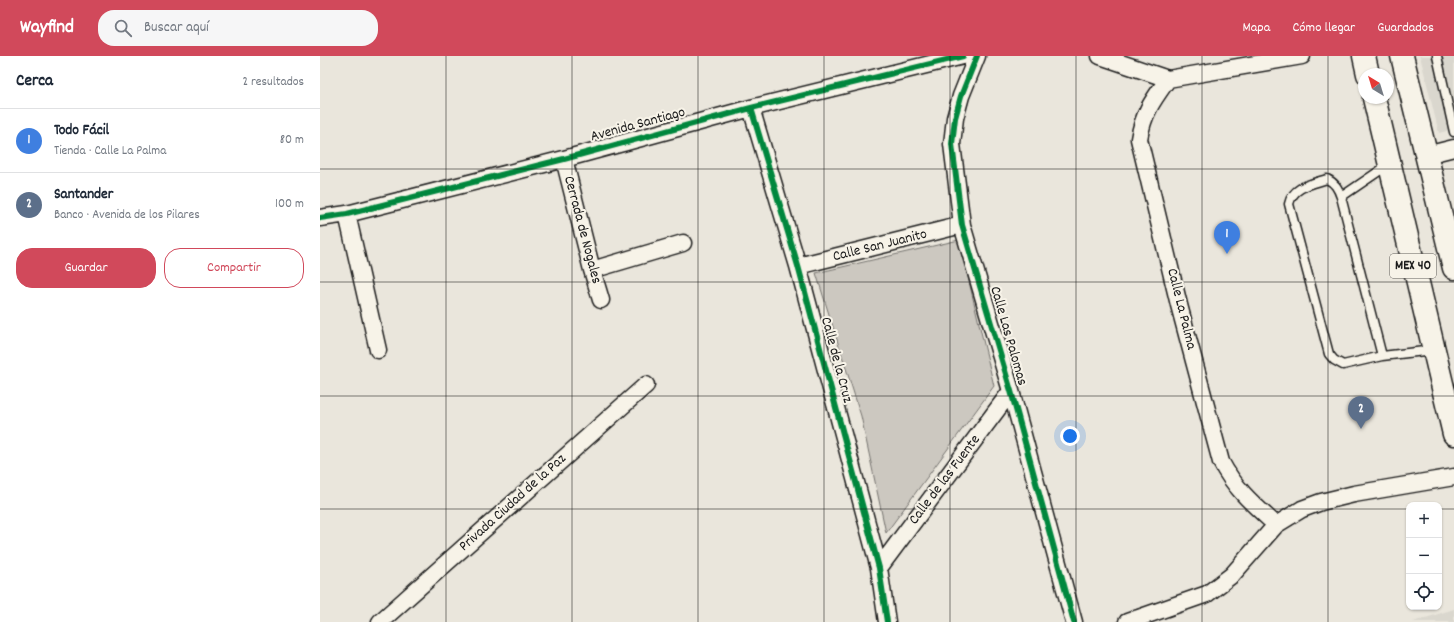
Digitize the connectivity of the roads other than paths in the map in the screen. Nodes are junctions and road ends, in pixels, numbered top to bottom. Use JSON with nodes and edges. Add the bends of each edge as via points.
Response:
{"nodes":[{"id":1,"x":963,"y":56,"type":"edge"},
{"id":2,"x":977,"y":56,"type":"edge"},
{"id":3,"x":1100,"y":56,"type":"edge"},
{"id":4,"x":1302,"y":56,"type":"edge"},
{"id":5,"x":1364,"y":56,"type":"edge"},
{"id":6,"x":1402,"y":56,"type":"edge"},
{"id":7,"x":1437,"y":56,"type":"edge"},
{"id":8,"x":1367,"y":68,"type":"edge"},
{"id":9,"x":1168,"y":79,"type":"junction"},
{"id":10,"x":1375,"y":104,"type":"edge"},
{"id":11,"x":751,"y":108,"type":"junction"},
{"id":12,"x":1454,"y":132,"type":"edge"},
{"id":13,"x":1454,"y":148,"type":"edge"},
{"id":14,"x":1426,"y":155,"type":"junction"},
{"id":15,"x":564,"y":159,"type":"junction"},
{"id":16,"x":1389,"y":164,"type":"junction"},
{"id":17,"x":1341,"y":197,"type":"junction"},
{"id":18,"x":347,"y":214,"type":"junction"},
{"id":19,"x":320,"y":218,"type":"edge"},
{"id":20,"x":962,"y":225,"type":"junction"},
{"id":21,"x":683,"y":243,"type":"dead end"},
{"id":22,"x":798,"y":266,"type":"junction"},
{"id":23,"x":1454,"y":268,"type":"edge"},
{"id":24,"x":592,"y":270,"type":"junction"},
{"id":25,"x":601,"y":300,"type":"dead end"},
{"id":26,"x":378,"y":350,"type":"dead end"},
{"id":27,"x":1433,"y":350,"type":"junction"},
{"id":28,"x":1382,"y":356,"type":"junction"},
{"id":29,"x":646,"y":385,"type":"dead end"},
{"id":30,"x":1011,"y":391,"type":"junction"},
{"id":31,"x":1454,"y":434,"type":"edge"},
{"id":32,"x":1454,"y":477,"type":"edge"},
{"id":33,"x":1276,"y":525,"type":"junction"},
{"id":34,"x":879,"y":568,"type":"junction"},
{"id":35,"x":380,"y":622,"type":"edge"},
{"id":36,"x":888,"y":622,"type":"edge"},
{"id":37,"x":1074,"y":622,"type":"edge"},
{"id":38,"x":1127,"y":622,"type":"edge"}],
"edges":[{"from":1,"to":11,"type":"street","name":"Avenida Santiago"},
{"from":2,"to":20,"type":"street","name":"Calle Las Palomas","via":[[961,96],[952,144]]},
{"from":3,"to":9,"type":"street"},
{"from":4,"to":9,"type":"street"},
{"from":5,"to":8,"type":"main road"},
{"from":6,"to":14,"type":"main road","number":"MEX 40"},
{"from":7,"to":12,"type":"lane"},
{"from":9,"to":33,"type":"street","name":"Calle La Palma","via":[[1145,115],[1139,139],[1179,305],[1221,462],[1239,491]]},
{"from":10,"to":16,"type":"main road","number":"MEX 40"},
{"from":11,"to":15,"type":"street","name":"Avenida Santiago"},
{"from":11,"to":22,"type":"street","name":"Calle de la Cruz"},
{"from":13,"to":14,"type":"street"},
{"from":14,"to":23,"type":"main road","number":"MEX 40"},
{"from":15,"to":18,"type":"street","name":"Avenida Santiago"},
{"from":15,"to":24,"type":"street","name":"Cerrada de Nogales"},
{"from":16,"to":17,"type":"lane"},
{"from":16,"to":27,"type":"main road","number":"MEX 40"},
{"from":17,"to":28,"type":"lane"},
{"from":17,"to":28,"type":"lane","via":[[1334,184],[1327,179],[1298,189],[1290,197],[1289,204],[1329,354],[1343,365]]},
{"from":18,"to":19,"type":"street","name":"Avenida Santiago"},
{"from":18,"to":26,"type":"street"},
{"from":20,"to":22,"type":"street","name":"Calle San Juanito"},
{"from":20,"to":30,"type":"street","name":"Calle Las Palomas"},
{"from":21,"to":24,"type":"street"},
{"from":22,"to":34,"type":"street","name":"Calle de la Cruz"},
{"from":24,"to":25,"type":"street","name":"Cerrada de Nogales"},
{"from":27,"to":28,"type":"lane"},
{"from":27,"to":31,"type":"main road","number":"MEX 40"},
{"from":29,"to":35,"type":"street","name":"Privada Ciudad de la Paz"},
{"from":30,"to":34,"type":"street","name":"Calle de las Fuente"},
{"from":30,"to":37,"type":"street","name":"Calle Las Palomas"},
{"from":32,"to":33,"type":"street","via":[[1321,502],[1302,509]]},
{"from":33,"to":38,"type":"street","via":[[1232,575],[1207,594]]},
{"from":34,"to":36,"type":"street","name":"Calle de la Cruz"}]}
